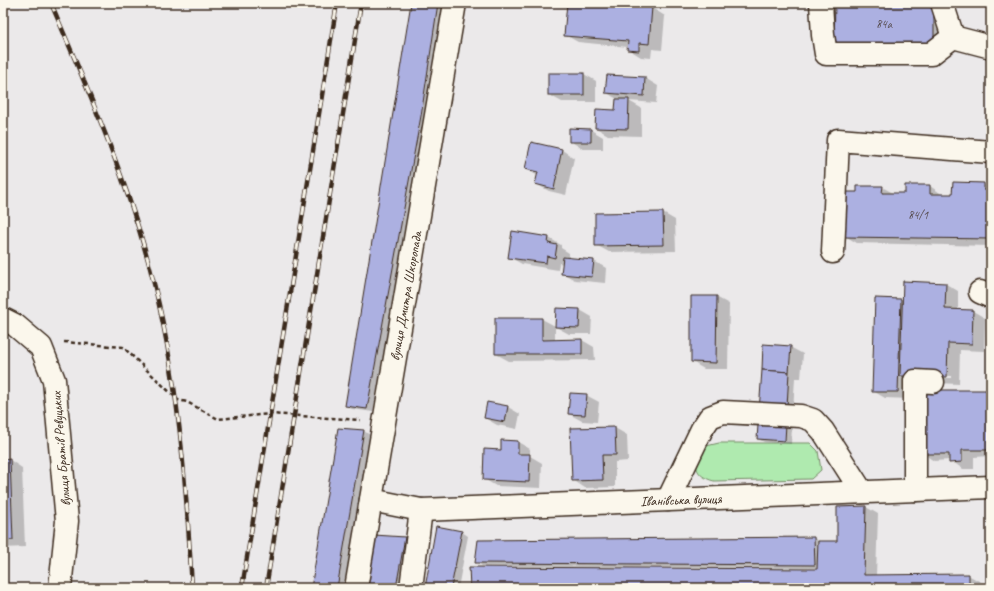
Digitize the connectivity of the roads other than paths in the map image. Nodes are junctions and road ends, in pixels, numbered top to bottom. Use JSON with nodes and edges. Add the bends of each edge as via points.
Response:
{"nodes":[{"id":1,"x":455,"y":3,"type":"edge"},
{"id":2,"x":822,"y":3,"type":"edge"},
{"id":3,"x":942,"y":3,"type":"edge"},
{"id":4,"x":953,"y":37,"type":"junction"},
{"id":5,"x":991,"y":47,"type":"edge"},
{"id":6,"x":991,"y":152,"type":"edge"},
{"id":7,"x":833,"y":252,"type":"dead end"},
{"id":8,"x":9,"y":322,"type":"edge"},
{"id":9,"x":933,"y":382,"type":"dead end"},
{"id":10,"x":991,"y":487,"type":"edge"},
{"id":11,"x":915,"y":490,"type":"junction"},
{"id":12,"x":862,"y":492,"type":"junction"},
{"id":13,"x":371,"y":500,"type":"junction"},
{"id":14,"x":668,"y":500,"type":"junction"},
{"id":15,"x":422,"y":510,"type":"junction"},
{"id":16,"x":60,"y":588,"type":"edge"},
{"id":17,"x":356,"y":588,"type":"edge"},
{"id":18,"x":411,"y":588,"type":"edge"}],
"edges":[{"from":1,"to":13,"type":"street","name":"вулиця Дмитра Шкоропада"},
{"from":2,"to":4,"type":"street","via":[[826,54],[931,54]]},
{"from":3,"to":4,"type":"street"},
{"from":4,"to":5,"type":"street"},
{"from":6,"to":7,"type":"street","via":[[838,140]]},
{"from":8,"to":16,"type":"street","name":"вулиця Братів Ревуцьких","via":[[41,347],[54,380],[67,521]]},
{"from":9,"to":11,"type":"street","via":[[915,381]]},
{"from":10,"to":11,"type":"street","name":"Іванівська вулиця"},
{"from":11,"to":12,"type":"street","name":"Іванівська вулиця"},
{"from":12,"to":14,"type":"street","name":"Іванівська вулиця"},
{"from":12,"to":14,"type":"street","via":[[814,420],[801,416],[724,412],[710,417],[702,429]]},
{"from":13,"to":15,"type":"street","name":"Іванівська вулиця"},
{"from":13,"to":17,"type":"street","name":"вулиця Дмитра Шкоропада"},
{"from":14,"to":15,"type":"street","name":"Іванівська вулиця"},
{"from":15,"to":18,"type":"street"}]}
